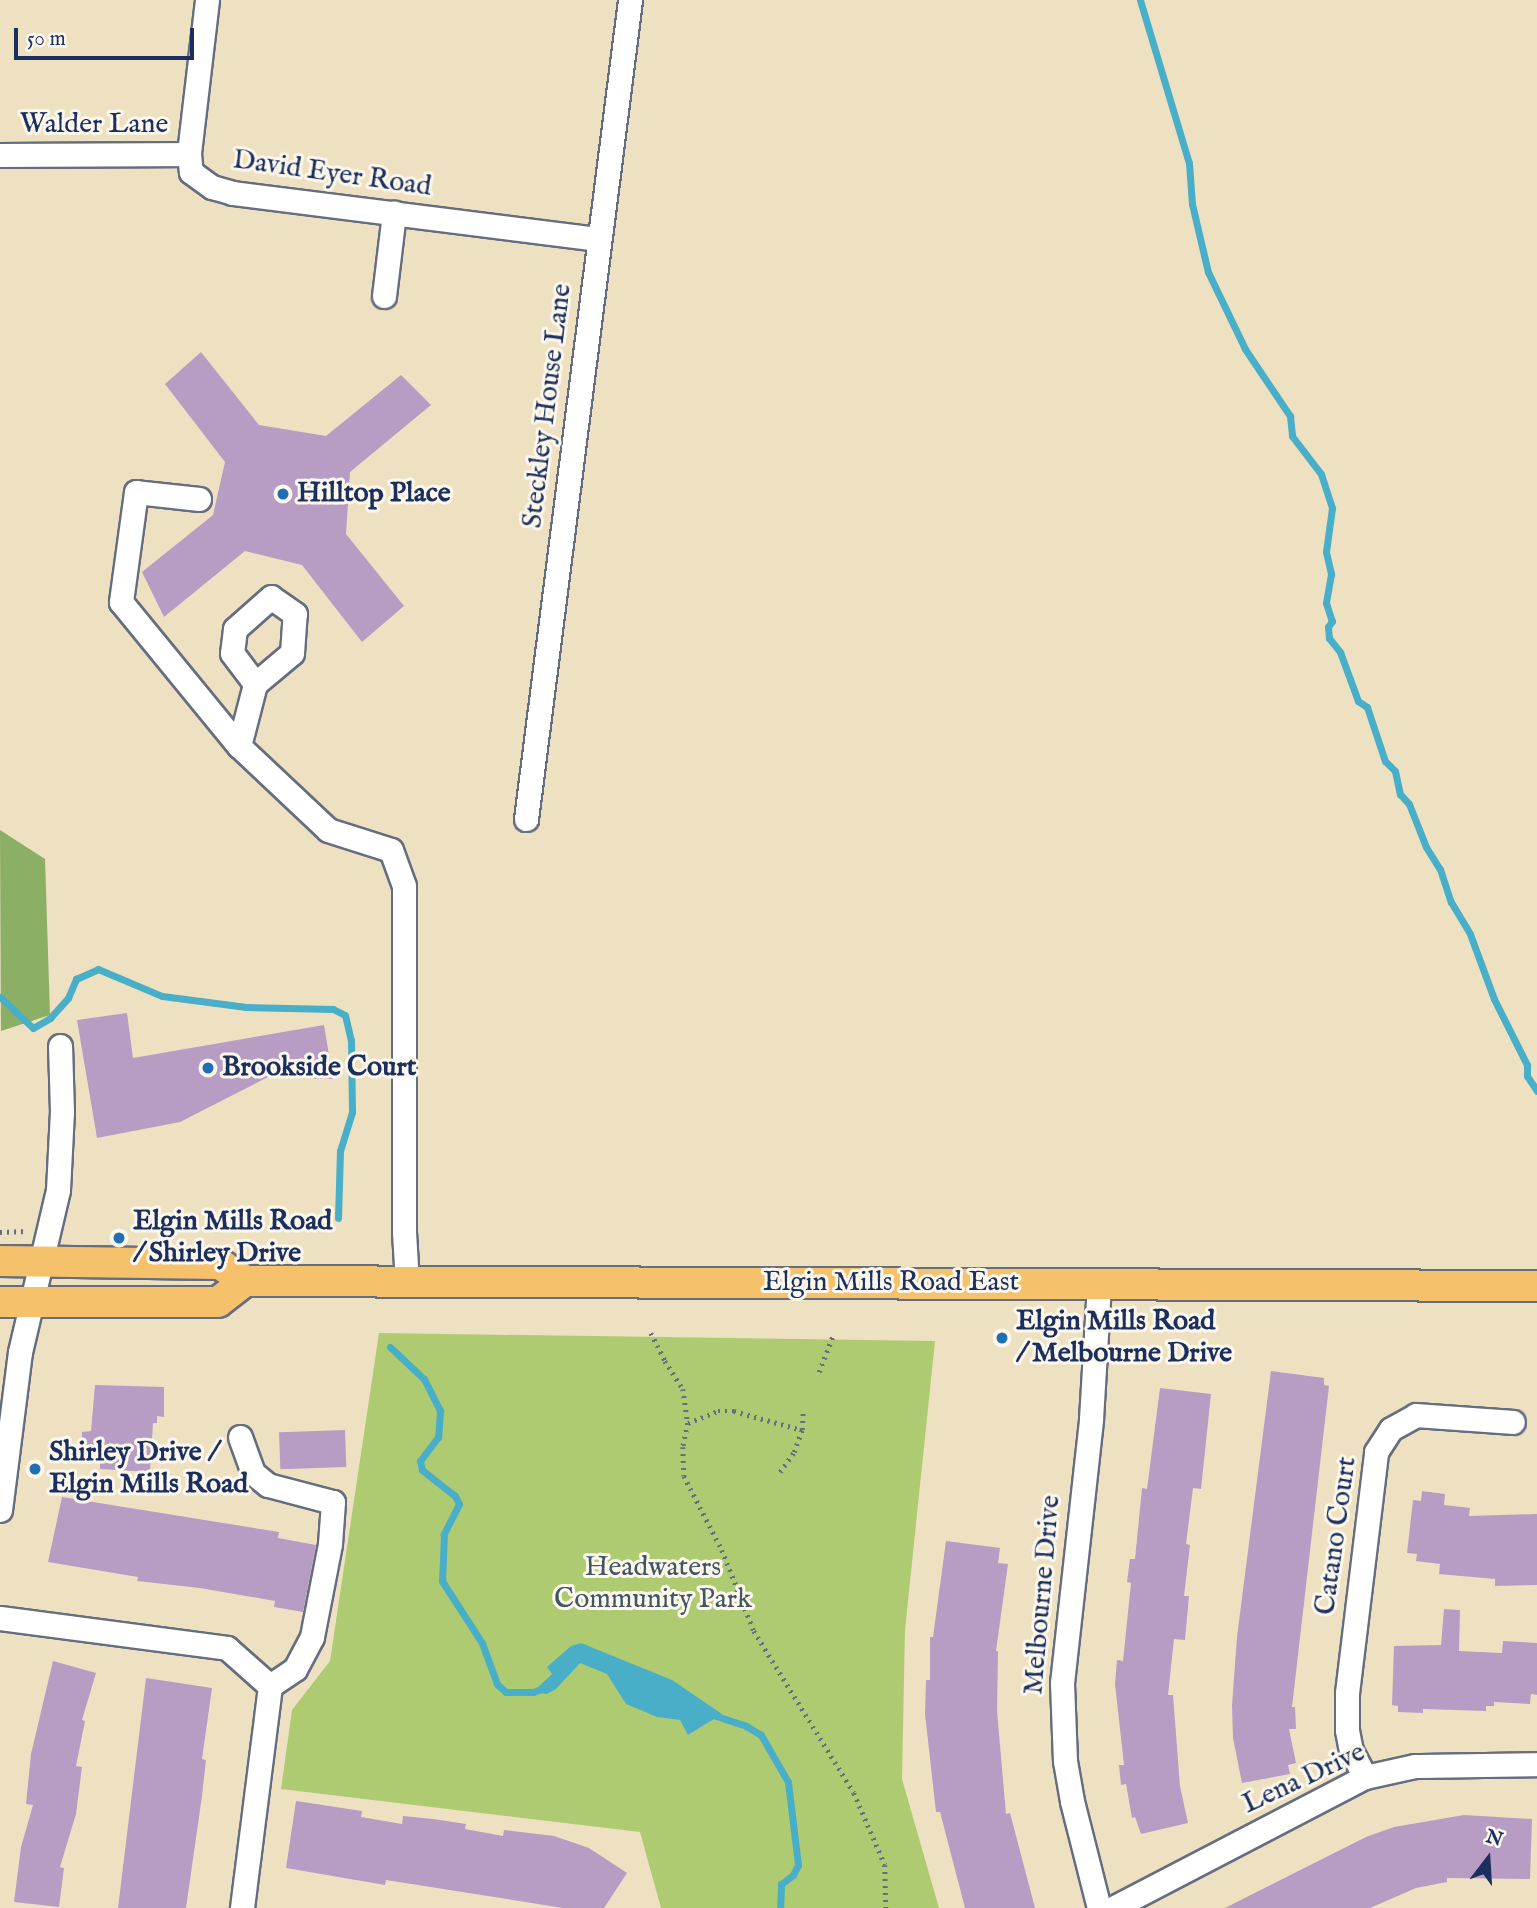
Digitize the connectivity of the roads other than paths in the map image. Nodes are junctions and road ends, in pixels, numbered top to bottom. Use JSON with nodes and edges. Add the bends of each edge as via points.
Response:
{"nodes":[{"id":1,"x":207,"y":0,"type":"edge"},
{"id":2,"x":630,"y":0,"type":"edge"},
{"id":3,"x":189,"y":154,"type":"junction"},
{"id":4,"x":0,"y":155,"type":"edge"},
{"id":5,"x":394,"y":213,"type":"junction"},
{"id":6,"x":599,"y":239,"type":"junction"},
{"id":7,"x":384,"y":296,"type":"dead end"},
{"id":8,"x":199,"y":499,"type":"dead end"},
{"id":9,"x":255,"y":684,"type":"dead end"},
{"id":10,"x":239,"y":746,"type":"junction"},
{"id":11,"x":526,"y":819,"type":"dead end"},
{"id":12,"x":60,"y":1046,"type":"dead end"},
{"id":13,"x":0,"y":1261,"type":"edge"},
{"id":14,"x":40,"y":1262,"type":"junction"},
{"id":15,"x":244,"y":1281,"type":"junction"},
{"id":16,"x":407,"y":1282,"type":"junction"},
{"id":17,"x":1099,"y":1284,"type":"junction"},
{"id":18,"x":1537,"y":1286,"type":"edge"},
{"id":19,"x":0,"y":1302,"type":"edge"},
{"id":20,"x":30,"y":1303,"type":"junction"},
{"id":21,"x":1513,"y":1422,"type":"dead end"},
{"id":22,"x":240,"y":1437,"type":"dead end"},
{"id":23,"x":0,"y":1510,"type":"edge"},
{"id":24,"x":0,"y":1618,"type":"edge"},
{"id":25,"x":270,"y":1686,"type":"junction"},
{"id":26,"x":1537,"y":1764,"type":"edge"},
{"id":27,"x":1365,"y":1777,"type":"junction"},
{"id":28,"x":242,"y":1908,"type":"edge"},
{"id":29,"x":1099,"y":1908,"type":"edge"},
{"id":30,"x":1113,"y":1908,"type":"edge"}],
"edges":[{"from":1,"to":3,"type":"street"},
{"from":2,"to":6,"type":"street","name":"Steckley House Lane"},
{"from":3,"to":4,"type":"street","name":"Walder Lane"},
{"from":3,"to":5,"type":"street","name":"David Eyer Road","via":[[191,172],[212,187]]},
{"from":5,"to":6,"type":"street","name":"David Eyer Road"},
{"from":5,"to":7,"type":"street"},
{"from":6,"to":11,"type":"street","name":"Steckley House Lane"},
{"from":8,"to":10,"type":"street","via":[[136,492],[121,603]]},
{"from":9,"to":10,"type":"street"},
{"from":10,"to":16,"type":"street","via":[[328,831],[391,850],[404,886]]},
{"from":12,"to":14,"type":"street","via":[[58,1190]]},
{"from":13,"to":14,"type":"main road","name":"Elgin Mills Road East"},
{"from":14,"to":15,"type":"main road","name":"Elgin Mills Road East","via":[[220,1264]]},
{"from":14,"to":20,"type":"street"},
{"from":15,"to":16,"type":"main road","name":"Elgin Mills Road East"},
{"from":15,"to":20,"type":"main road","via":[[218,1302]]},
{"from":16,"to":17,"type":"main road","name":"Elgin Mills Road East"},
{"from":17,"to":18,"type":"main road","name":"Elgin Mills Road East"},
{"from":17,"to":29,"type":"street","name":"Melbourne Drive","via":[[1091,1419],[1062,1683],[1065,1761]]},
{"from":19,"to":20,"type":"main road"},
{"from":20,"to":23,"type":"street"},
{"from":21,"to":27,"type":"street","name":"Catano Court","via":[[1416,1415],[1391,1429],[1377,1452],[1347,1693],[1351,1751]]},
{"from":22,"to":25,"type":"street","via":[[253,1473],[268,1485],[333,1502],[330,1545],[312,1637],[295,1669]]},
{"from":24,"to":25,"type":"street","via":[[227,1648]]},
{"from":25,"to":28,"type":"street"},
{"from":26,"to":27,"type":"street","name":"Lena Drive","via":[[1426,1765]]},
{"from":27,"to":30,"type":"street","name":"Lena Drive"}]}
